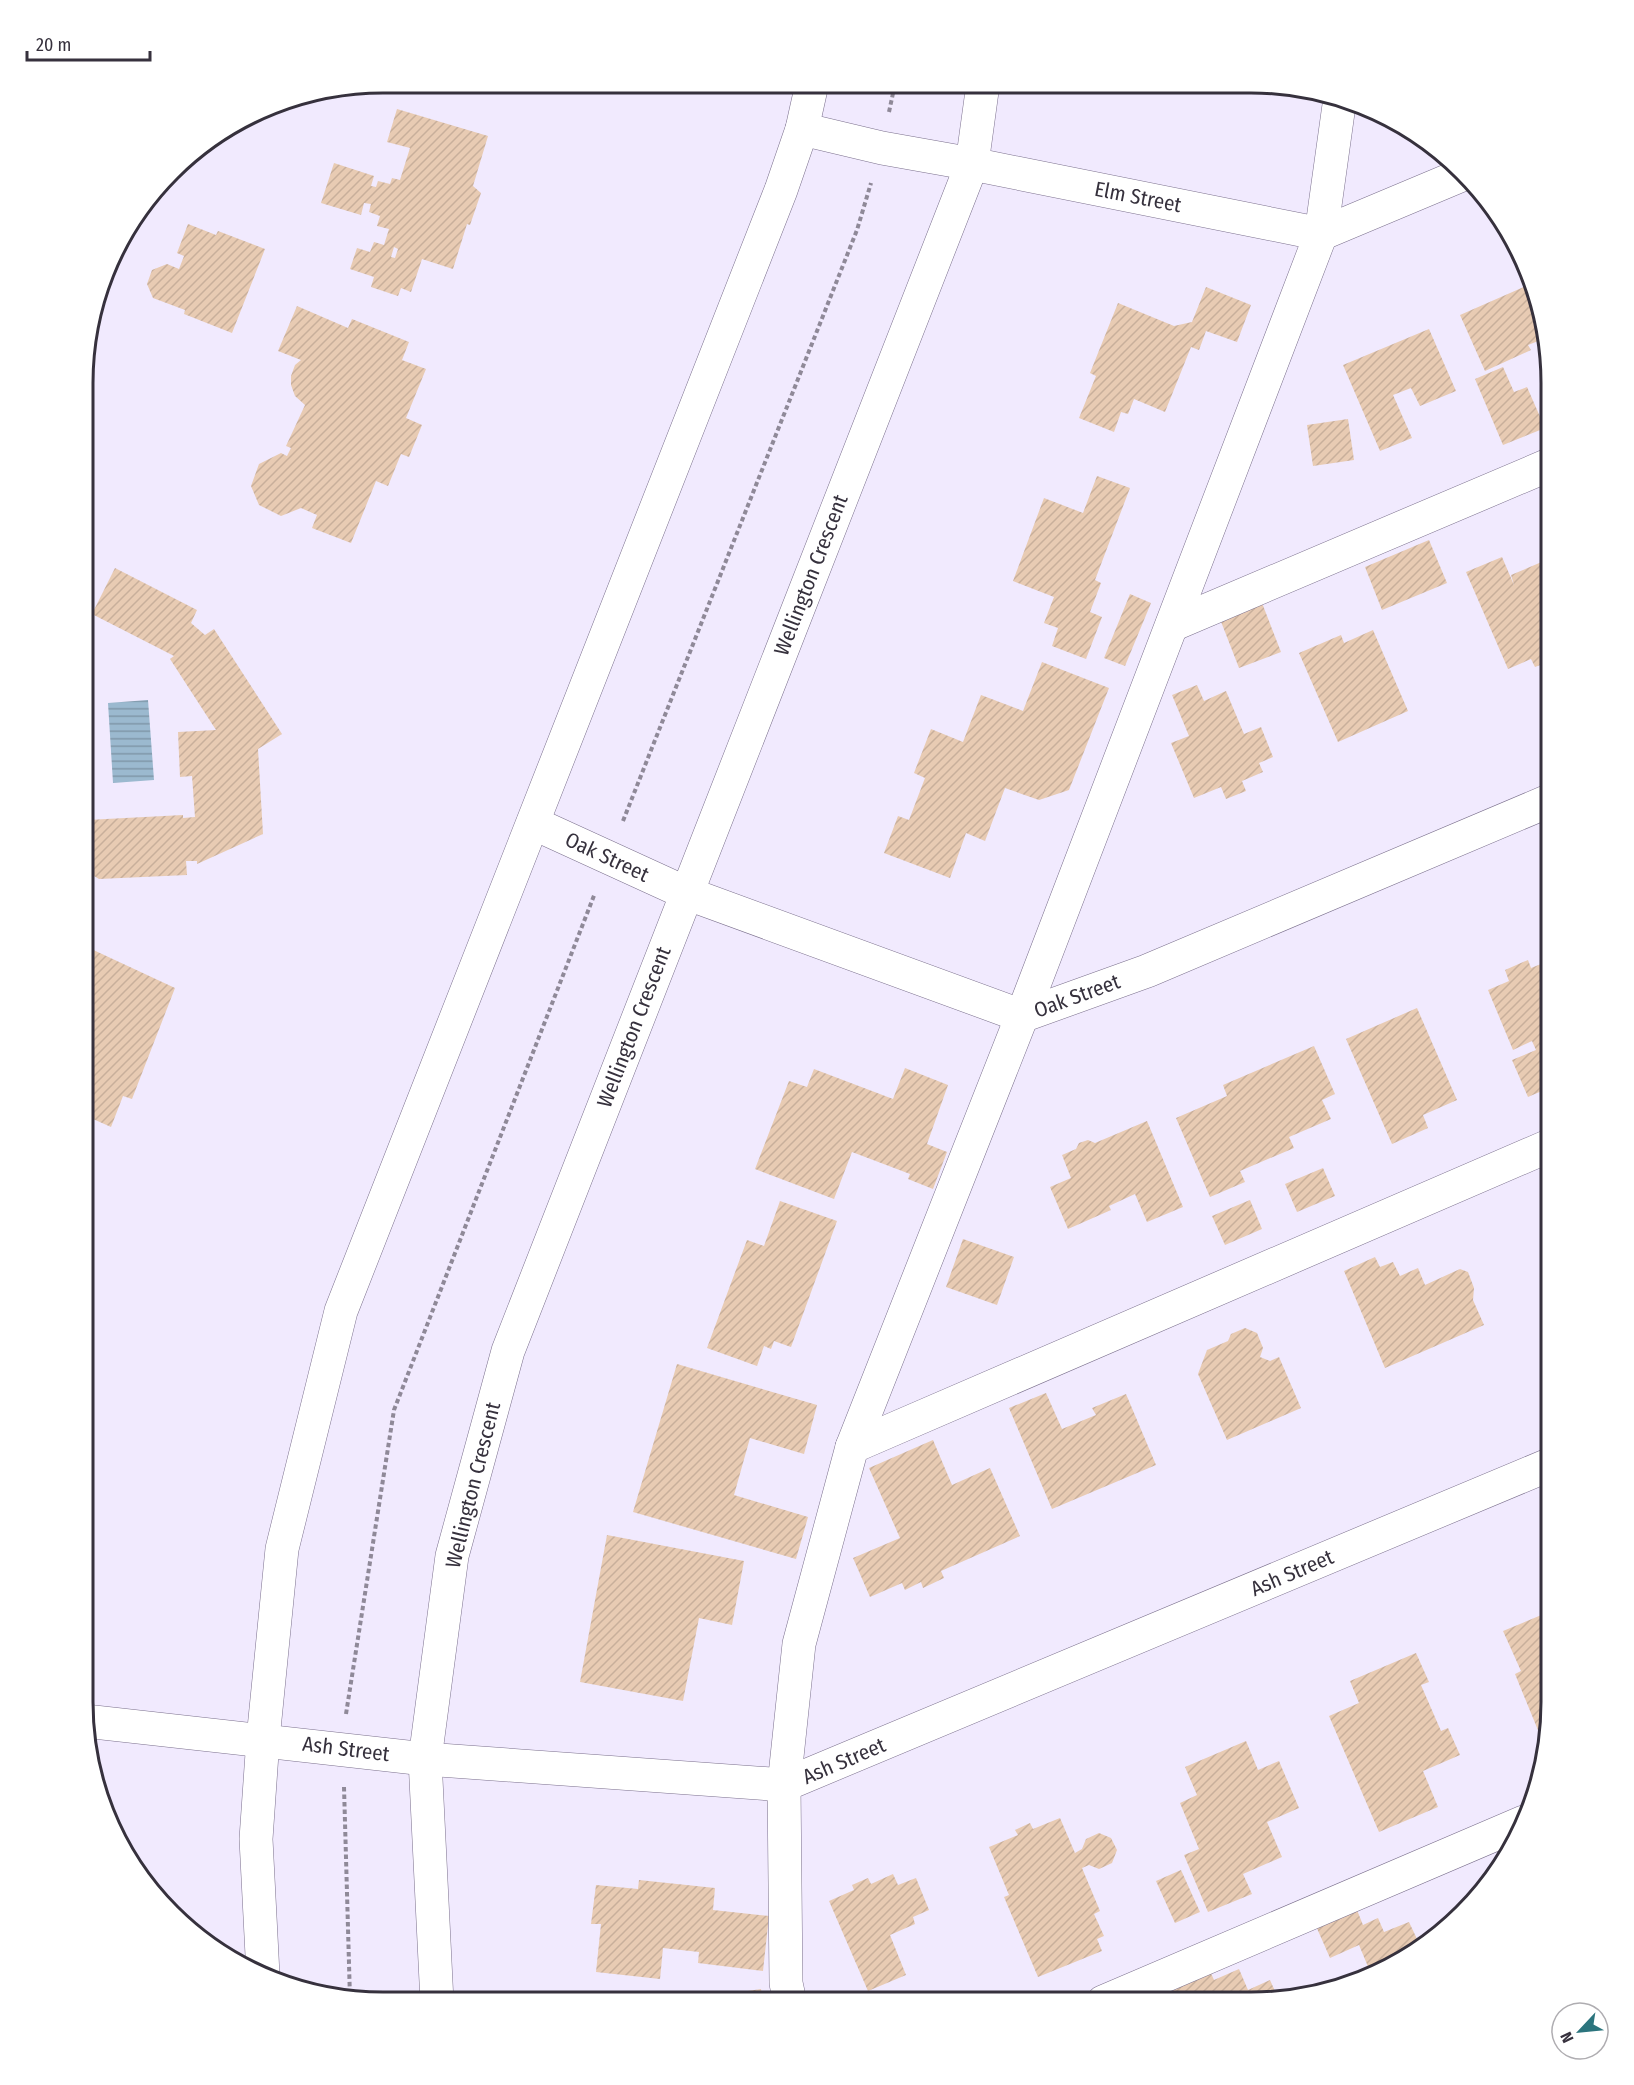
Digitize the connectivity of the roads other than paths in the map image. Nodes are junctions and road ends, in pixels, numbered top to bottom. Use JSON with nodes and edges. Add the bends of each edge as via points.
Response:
{"nodes":[{"id":1,"x":810,"y":93,"type":"edge"},
{"id":2,"x":982,"y":93,"type":"edge"},
{"id":3,"x":1339,"y":107,"type":"edge"},
{"id":4,"x":802,"y":129,"type":"junction"},
{"id":5,"x":972,"y":164,"type":"junction"},
{"id":6,"x":1456,"y":178,"type":"edge"},
{"id":7,"x":1321,"y":234,"type":"junction"},
{"id":8,"x":1541,"y":469,"type":"edge"},
{"id":9,"x":1172,"y":625,"type":"junction"},
{"id":10,"x":1541,"y":804,"type":"edge"},
{"id":11,"x":533,"y":823,"type":"junction"},
{"id":12,"x":686,"y":893,"type":"junction"},
{"id":13,"x":1022,"y":1016,"type":"junction"},
{"id":14,"x":1541,"y":1149,"type":"edge"},
{"id":15,"x":852,"y":1447,"type":"junction"},
{"id":16,"x":1541,"y":1468,"type":"edge"},
{"id":17,"x":94,"y":1722,"type":"edge"},
{"id":18,"x":263,"y":1739,"type":"junction"},
{"id":19,"x":425,"y":1759,"type":"junction"},
{"id":20,"x":784,"y":1785,"type":"junction"},
{"id":21,"x":1512,"y":1827,"type":"edge"},
{"id":22,"x":263,"y":1966,"type":"edge"},
{"id":23,"x":437,"y":1992,"type":"edge"},
{"id":24,"x":788,"y":1992,"type":"edge"},
{"id":25,"x":1126,"y":1992,"type":"edge"}],
"edges":[{"from":1,"to":4,"type":"street"},
{"from":2,"to":5,"type":"street","name":"Wellington Crescent"},
{"from":3,"to":7,"type":"street"},
{"from":4,"to":5,"type":"street","name":"Elm Street"},
{"from":4,"to":11,"type":"street"},
{"from":5,"to":7,"type":"street","name":"Elm Street"},
{"from":5,"to":12,"type":"street","name":"Wellington Crescent"},
{"from":6,"to":7,"type":"street"},
{"from":7,"to":9,"type":"street"},
{"from":8,"to":9,"type":"street"},
{"from":9,"to":13,"type":"street"},
{"from":10,"to":13,"type":"street","name":"Oak Street","via":[[1147,971]]},
{"from":11,"to":12,"type":"street","name":"Oak Street"},
{"from":11,"to":18,"type":"street","via":[[341,1311],[282,1549]]},
{"from":12,"to":13,"type":"street","name":"Oak Street"},
{"from":12,"to":19,"type":"street","name":"Wellington Crescent","via":[[508,1351],[452,1556]]},
{"from":13,"to":15,"type":"street"},
{"from":14,"to":15,"type":"street"},
{"from":15,"to":20,"type":"street","via":[[799,1644]]},
{"from":16,"to":20,"type":"street","name":"Ash Street"},
{"from":17,"to":18,"type":"street","name":"Ash Street"},
{"from":18,"to":19,"type":"street","name":"Ash Street"},
{"from":18,"to":22,"type":"street","via":[[256,1839]]},
{"from":19,"to":20,"type":"street","name":"Ash Street"},
{"from":19,"to":23,"type":"street","name":"Wellington Crescent"},
{"from":20,"to":24,"type":"street"},
{"from":21,"to":25,"type":"street"}]}
